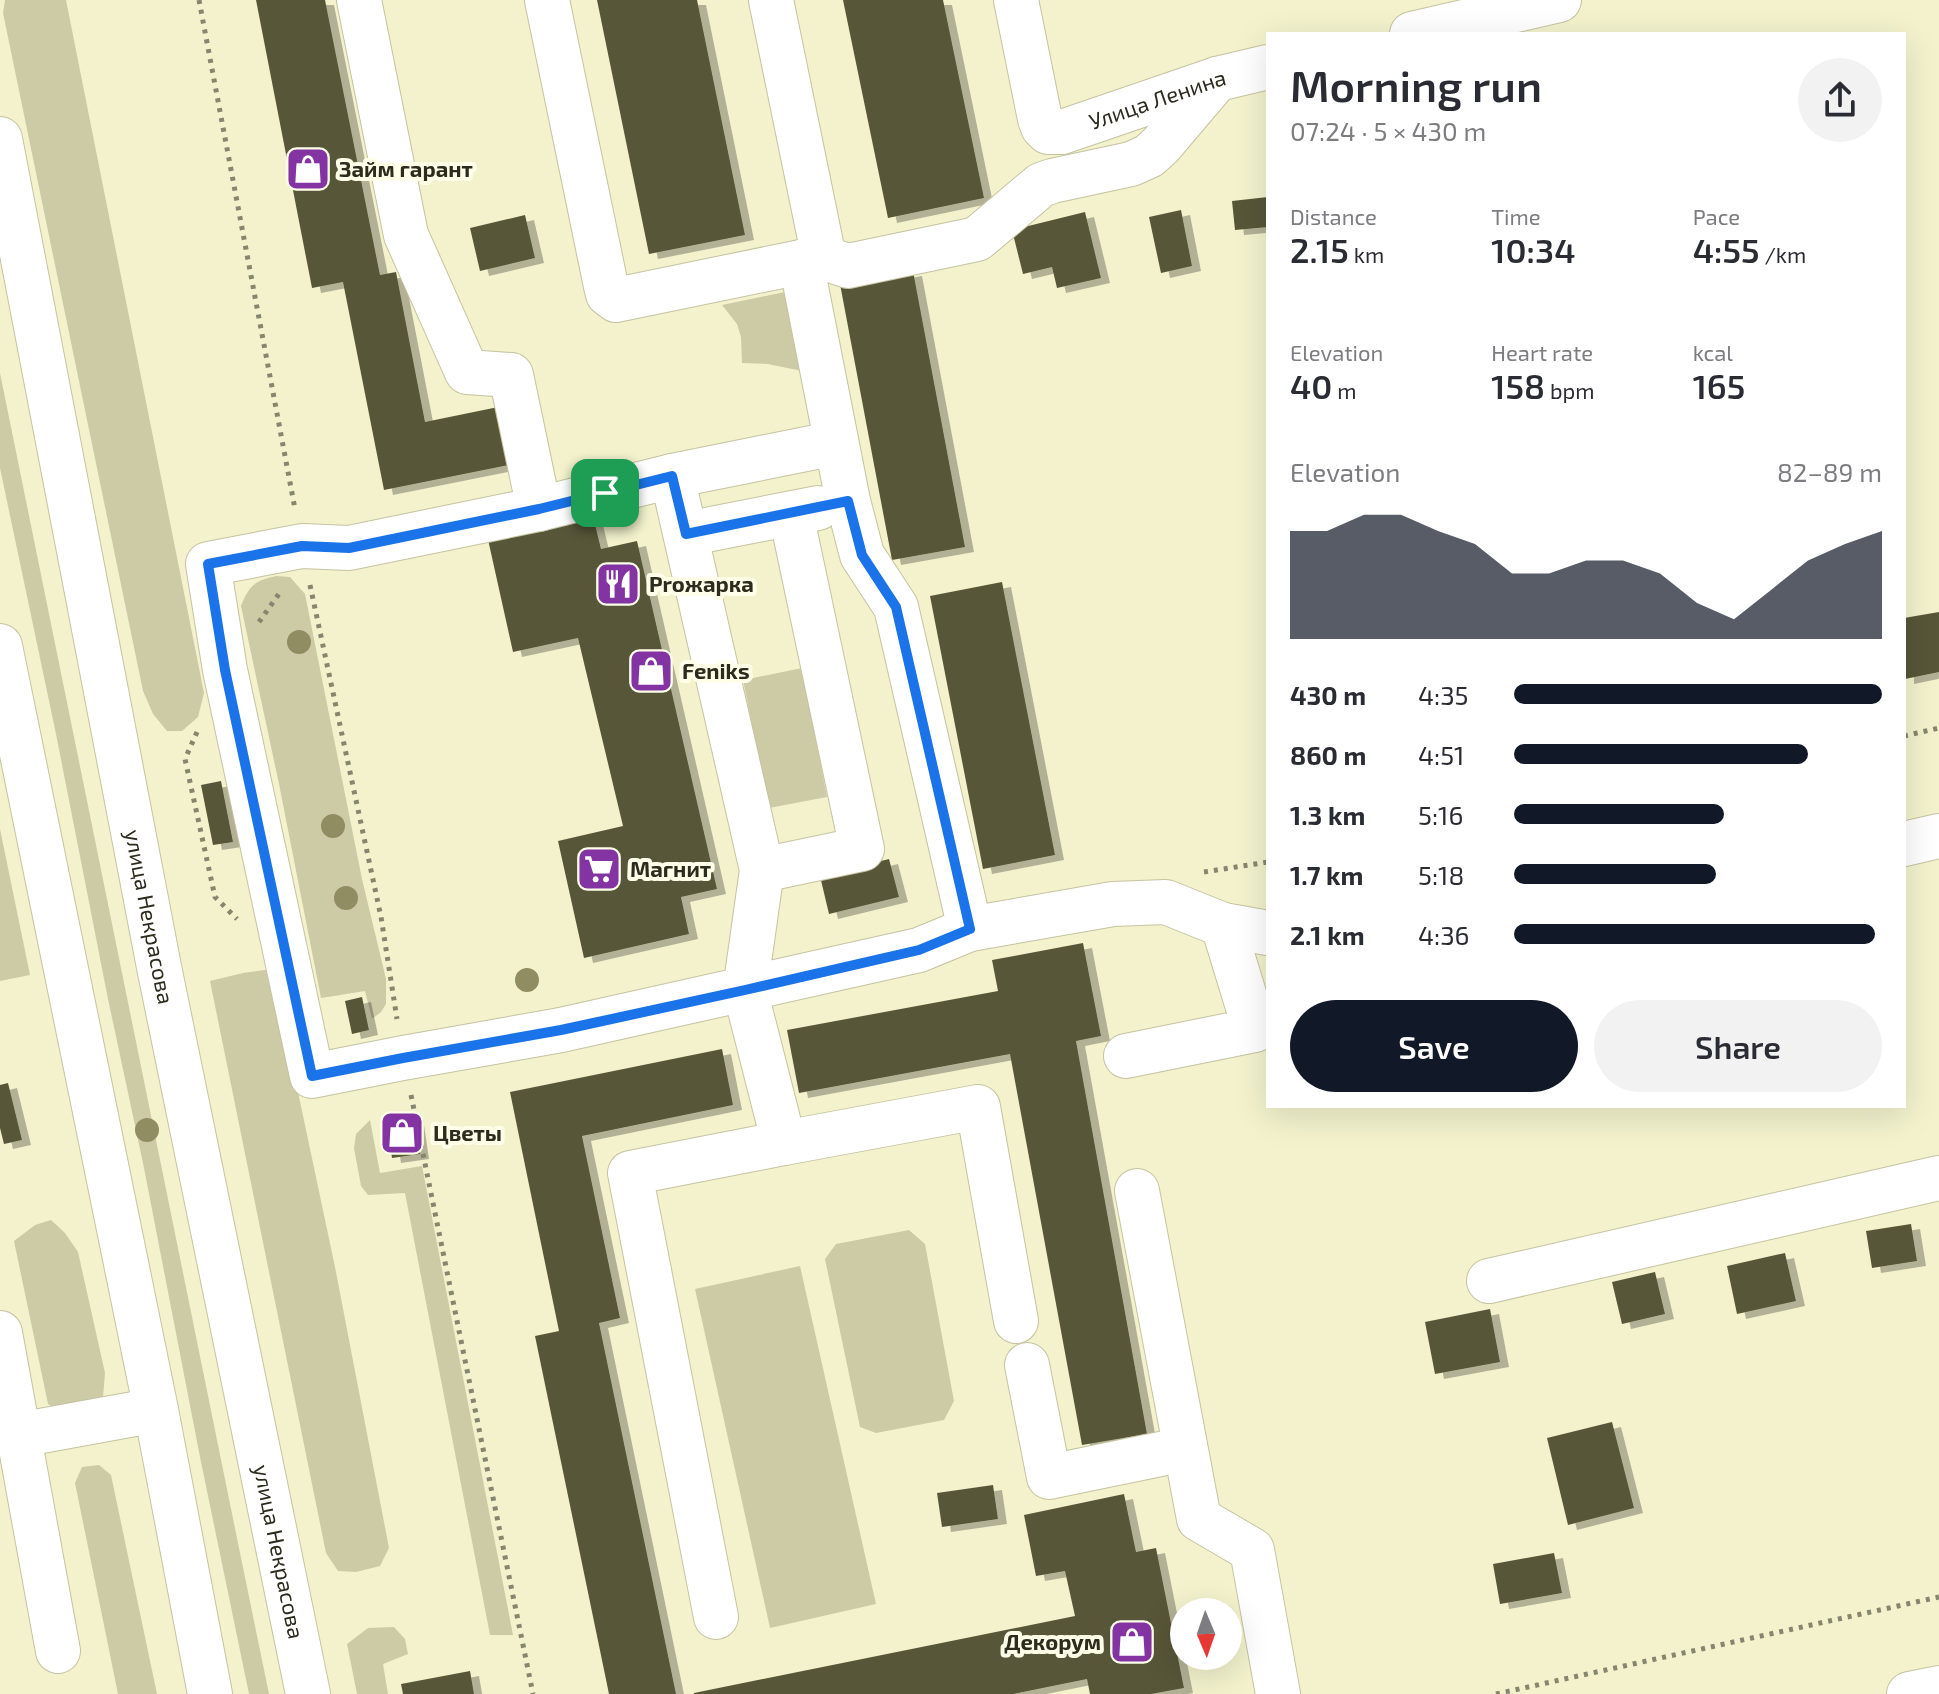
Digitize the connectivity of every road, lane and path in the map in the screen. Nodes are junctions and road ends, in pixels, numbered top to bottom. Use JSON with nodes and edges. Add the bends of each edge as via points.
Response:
{"nodes":[{"id":1,"x":199,"y":0,"type":"edge"},
{"id":2,"x":359,"y":0,"type":"edge"},
{"id":3,"x":547,"y":0,"type":"edge"},
{"id":4,"x":771,"y":0,"type":"edge"},
{"id":5,"x":1016,"y":0,"type":"edge"},
{"id":6,"x":1559,"y":0,"type":"edge"},
{"id":7,"x":1421,"y":32,"type":"edge"},
{"id":8,"x":1266,"y":67,"type":"edge"},
{"id":9,"x":1217,"y":79,"type":"junction"},
{"id":10,"x":0,"y":139,"type":"edge"},
{"id":11,"x":813,"y":260,"type":"junction"},
{"id":12,"x":836,"y":443,"type":"junction"},
{"id":13,"x":672,"y":476,"type":"junction"},
{"id":14,"x":848,"y":501,"type":"junction"},
{"id":15,"x":539,"y":509,"type":"junction"},
{"id":16,"x":791,"y":514,"type":"junction"},
{"id":17,"x":686,"y":534,"type":"junction"},
{"id":18,"x":302,"y":546,"type":"junction"},
{"id":19,"x":0,"y":646,"type":"edge"},
{"id":20,"x":1939,"y":728,"type":"edge"},
{"id":21,"x":1906,"y":736,"type":"edge"},
{"id":22,"x":1939,"y":836,"type":"edge"},
{"id":23,"x":1906,"y":844,"type":"edge"},
{"id":24,"x":762,"y":870,"type":"junction"},
{"id":25,"x":1223,"y":925,"type":"junction"},
{"id":26,"x":970,"y":929,"type":"junction"},
{"id":27,"x":1266,"y":933,"type":"edge"},
{"id":28,"x":745,"y":990,"type":"junction"},
{"id":29,"x":1126,"y":1056,"type":"dead end"},
{"id":30,"x":403,"y":1058,"type":"junction"},
{"id":31,"x":784,"y":1143,"type":"junction"},
{"id":32,"x":1939,"y":1178,"type":"edge"},
{"id":33,"x":1137,"y":1191,"type":"dead end"},
{"id":34,"x":1489,"y":1281,"type":"dead end"},
{"id":35,"x":1016,"y":1321,"type":"dead end"},
{"id":36,"x":0,"y":1333,"type":"edge"},
{"id":37,"x":1027,"y":1365,"type":"dead end"},
{"id":38,"x":156,"y":1410,"type":"junction"},
{"id":39,"x":19,"y":1435,"type":"junction"},
{"id":40,"x":1185,"y":1449,"type":"junction"},
{"id":41,"x":1939,"y":1597,"type":"edge"},
{"id":42,"x":716,"y":1617,"type":"dead end"},
{"id":43,"x":58,"y":1651,"type":"dead end"},
{"id":44,"x":1939,"y":1688,"type":"edge"},
{"id":45,"x":210,"y":1694,"type":"edge"},
{"id":46,"x":308,"y":1694,"type":"edge"},
{"id":47,"x":533,"y":1694,"type":"edge"},
{"id":48,"x":1278,"y":1694,"type":"edge"},
{"id":49,"x":1496,"y":1694,"type":"edge"},
{"id":50,"x":1909,"y":1694,"type":"edge"}],
"edges":[{"from":1,"to":18,"type":"path"},
{"from":2,"to":15,"type":"main road","via":[[406,235],[467,372],[511,375]]},
{"from":3,"to":11,"type":"main road","via":[[608,294],[625,299]]},
{"from":4,"to":11,"type":"main road"},
{"from":5,"to":9,"type":"main road","name":"Улица Ленина","via":[[1040,119],[1048,132],[1062,132]]},
{"from":6,"to":7,"type":"main road"},
{"from":8,"to":9,"type":"main road","name":"Улица Ленина"},
{"from":9,"to":11,"type":"main road","via":[[1149,156],[1041,185],[977,239],[848,266]]},
{"from":10,"to":46,"type":"main road","name":"улица Некрасова","via":[[159,967]]},
{"from":11,"to":12,"type":"main road"},
{"from":12,"to":13,"type":"main road"},
{"from":12,"to":14,"type":"main road"},
{"from":13,"to":15,"type":"main road"},
{"from":13,"to":17,"type":"main road"},
{"from":14,"to":16,"type":"main road"},
{"from":14,"to":26,"type":"main road","via":[[862,555],[896,607]]},
{"from":15,"to":18,"type":"main road","via":[[349,548]]},
{"from":16,"to":17,"type":"main road"},
{"from":16,"to":24,"type":"main road","via":[[862,849]]},
{"from":17,"to":24,"type":"main road"},
{"from":18,"to":30,"type":"path","via":[[381,917]]},
{"from":18,"to":30,"type":"main road","via":[[208,564],[225,670],[312,1076]]},
{"from":19,"to":38,"type":"main road"},
{"from":20,"to":21,"type":"path"},
{"from":22,"to":23,"type":"main road"},
{"from":24,"to":28,"type":"main road"},
{"from":25,"to":26,"type":"main road","via":[[1166,902],[1113,904]]},
{"from":25,"to":27,"type":"main road"},
{"from":25,"to":29,"type":"main road","via":[[1255,1030]]},
{"from":26,"to":28,"type":"main road","via":[[919,950]]},
{"from":28,"to":30,"type":"main road"},
{"from":28,"to":31,"type":"main road"},
{"from":30,"to":47,"type":"path"},
{"from":31,"to":35,"type":"main road","via":[[978,1107]]},
{"from":31,"to":42,"type":"main road","via":[[630,1173]]},
{"from":32,"to":34,"type":"main road"},
{"from":33,"to":40,"type":"main road"},
{"from":36,"to":39,"type":"main road"},
{"from":37,"to":40,"type":"main road","via":[[1049,1477]]},
{"from":38,"to":39,"type":"main road"},
{"from":38,"to":45,"type":"main road"},
{"from":39,"to":43,"type":"main road"},
{"from":40,"to":48,"type":"main road","via":[[1199,1519],[1252,1550]]},
{"from":41,"to":49,"type":"path"},
{"from":44,"to":50,"type":"main road"}]}
